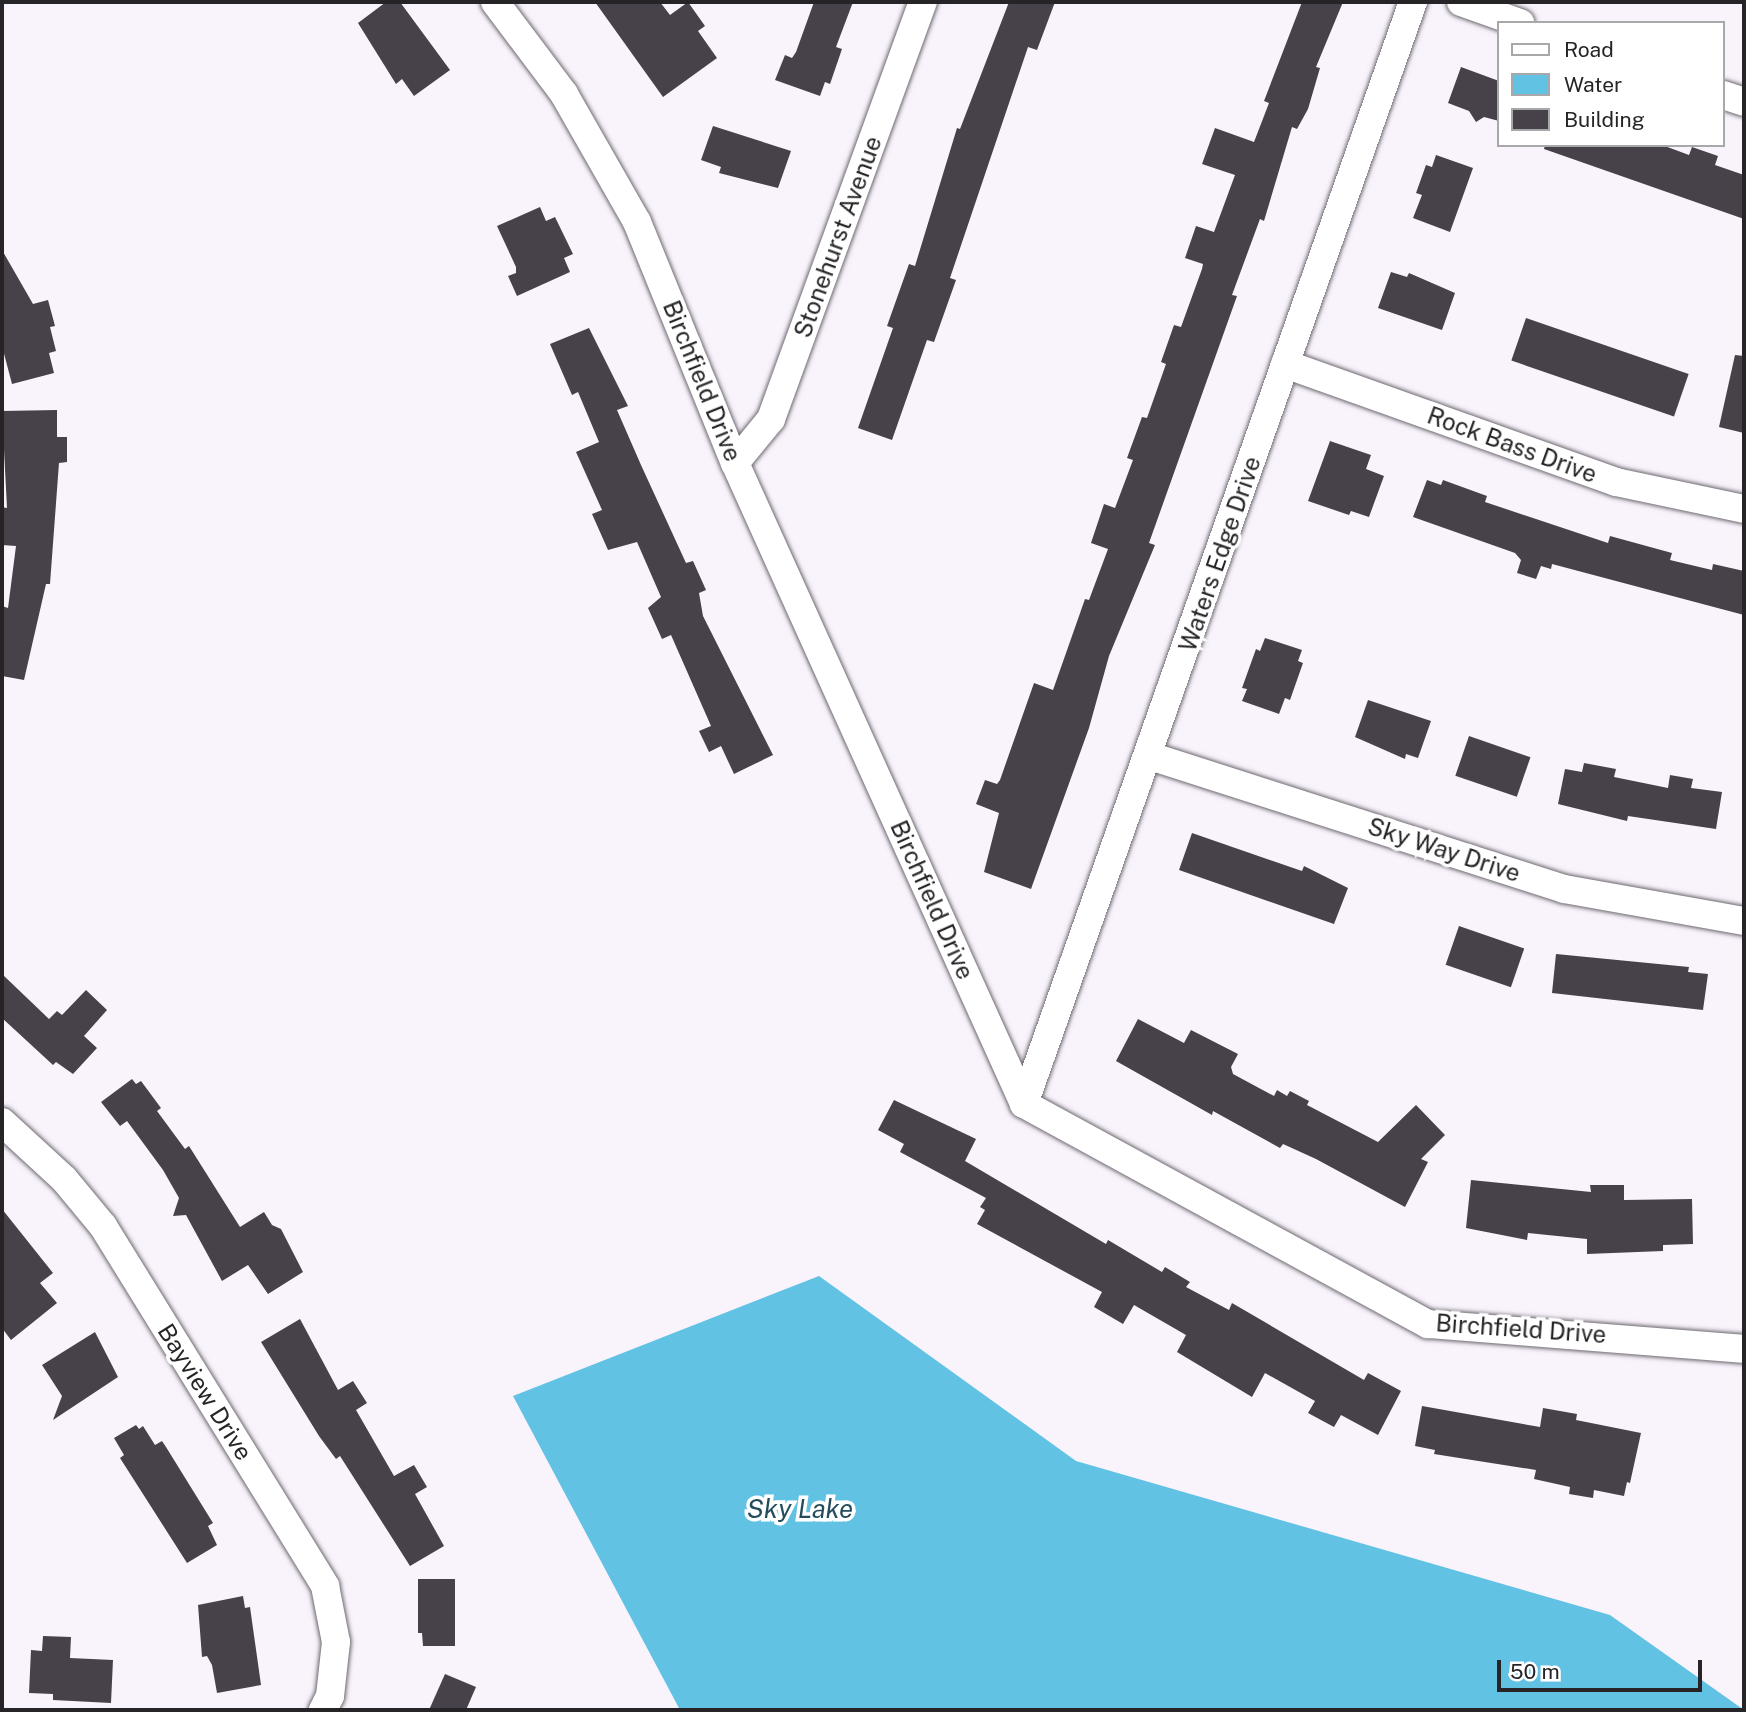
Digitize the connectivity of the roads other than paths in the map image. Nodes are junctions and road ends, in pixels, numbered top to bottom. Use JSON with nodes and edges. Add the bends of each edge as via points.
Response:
{"nodes":[{"id":1,"x":495,"y":2,"type":"edge"},
{"id":2,"x":923,"y":2,"type":"edge"},
{"id":3,"x":1413,"y":2,"type":"edge"},
{"id":4,"x":1461,"y":2,"type":"edge"},
{"id":5,"x":1514,"y":21,"type":"edge"},
{"id":6,"x":1725,"y":96,"type":"edge"},
{"id":7,"x":1744,"y":102,"type":"edge"},
{"id":8,"x":1285,"y":364,"type":"junction"},
{"id":9,"x":735,"y":463,"type":"junction"},
{"id":10,"x":1744,"y":509,"type":"edge"},
{"id":11,"x":1150,"y":756,"type":"junction"},
{"id":12,"x":1744,"y":921,"type":"edge"},
{"id":13,"x":1024,"y":1104,"type":"junction"},
{"id":14,"x":2,"y":1122,"type":"edge"},
{"id":15,"x":1743,"y":1342,"type":"edge"},
{"id":16,"x":327,"y":1703,"type":"edge"}],
"edges":[{"from":1,"to":9,"type":"street","name":"Birchfield Drive","via":[[564,94],[607,163],[637,222]]},
{"from":2,"to":9,"type":"street","name":"Stonehurst Avenue","via":[[771,419]]},
{"from":3,"to":8,"type":"street","name":"Waters Edge Drive"},
{"from":4,"to":5,"type":"street"},
{"from":6,"to":7,"type":"street"},
{"from":8,"to":10,"type":"street","name":"Rock Bass Drive","via":[[1616,482]]},
{"from":8,"to":11,"type":"street","name":"Waters Edge Drive"},
{"from":9,"to":13,"type":"street","name":"Birchfield Drive"},
{"from":11,"to":12,"type":"street","name":"Sky Way Drive","via":[[1564,889]]},
{"from":11,"to":13,"type":"street","name":"Waters Edge Drive"},
{"from":13,"to":15,"type":"street","name":"Birchfield Drive","via":[[1428,1324]]},
{"from":14,"to":16,"type":"street","name":"Bayview Drive","via":[[64,1179],[103,1226],[324,1586],[336,1642]]}]}
